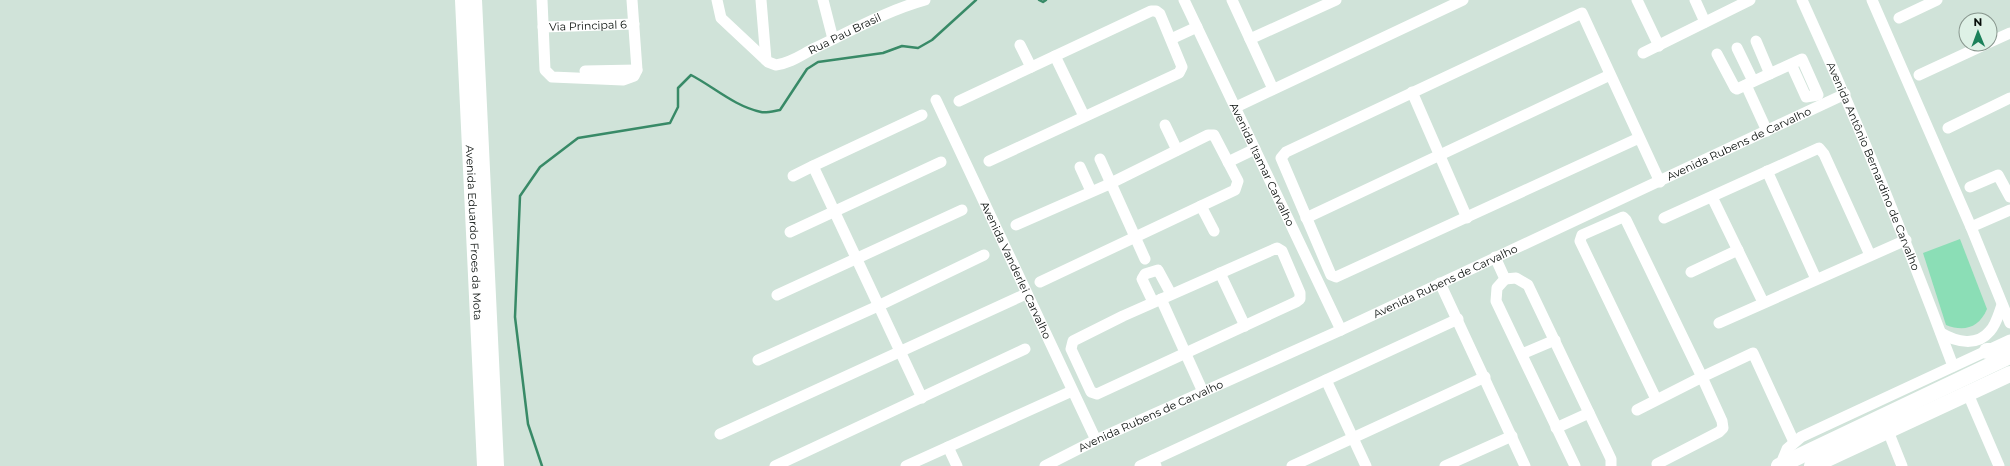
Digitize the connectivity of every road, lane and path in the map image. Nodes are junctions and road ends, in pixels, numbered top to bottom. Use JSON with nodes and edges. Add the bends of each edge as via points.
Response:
{"nodes":[{"id":1,"x":463,"y":0,"type":"edge"},
{"id":2,"x":474,"y":0,"type":"edge"},
{"id":3,"x":542,"y":0,"type":"edge"},
{"id":4,"x":632,"y":0,"type":"edge"},
{"id":5,"x":717,"y":0,"type":"edge"},
{"id":6,"x":761,"y":0,"type":"edge"},
{"id":7,"x":823,"y":0,"type":"edge"},
{"id":8,"x":925,"y":0,"type":"edge"},
{"id":9,"x":1184,"y":0,"type":"edge"},
{"id":10,"x":1232,"y":0,"type":"edge"},
{"id":11,"x":1336,"y":0,"type":"edge"},
{"id":12,"x":1463,"y":0,"type":"edge"},
{"id":13,"x":1637,"y":0,"type":"edge"},
{"id":14,"x":1695,"y":0,"type":"edge"},
{"id":15,"x":1750,"y":0,"type":"edge"},
{"id":16,"x":1802,"y":0,"type":"edge"},
{"id":17,"x":1872,"y":0,"type":"edge"},
{"id":18,"x":1937,"y":0,"type":"edge"},
{"id":19,"x":1441,"y":5,"type":"edge"},
{"id":20,"x":1898,"y":18,"type":"dead end"},
{"id":21,"x":1705,"y":22,"type":"junction"},
{"id":22,"x":634,"y":24,"type":"junction"},
{"id":23,"x":543,"y":26,"type":"junction"},
{"id":24,"x":1198,"y":27,"type":"junction"},
{"id":25,"x":2010,"y":33,"type":"edge"},
{"id":26,"x":1998,"y":38,"type":"edge"},
{"id":27,"x":833,"y":39,"type":"junction"},
{"id":28,"x":1171,"y":39,"type":"junction"},
{"id":29,"x":1250,"y":39,"type":"junction"},
{"id":30,"x":1756,"y":41,"type":"dead end"},
{"id":31,"x":1020,"y":45,"type":"dead end"},
{"id":32,"x":1659,"y":46,"type":"junction"},
{"id":33,"x":1738,"y":48,"type":"dead end"},
{"id":34,"x":1969,"y":52,"type":"edge"},
{"id":35,"x":1643,"y":53,"type":"dead end"},
{"id":36,"x":1717,"y":54,"type":"dead end"},
{"id":37,"x":1055,"y":56,"type":"junction"},
{"id":38,"x":766,"y":60,"type":"junction"},
{"id":39,"x":1791,"y":64,"type":"dead end"},
{"id":40,"x":1031,"y":67,"type":"junction"},
{"id":41,"x":1770,"y":74,"type":"junction"},
{"id":42,"x":1610,"y":75,"type":"junction"},
{"id":43,"x":1919,"y":75,"type":"dead end"},
{"id":44,"x":1750,"y":83,"type":"junction"},
{"id":45,"x":1273,"y":89,"type":"junction"},
{"id":46,"x":1412,"y":92,"type":"junction"},
{"id":47,"x":1845,"y":94,"type":"junction"},
{"id":48,"x":2010,"y":98,"type":"edge"},
{"id":49,"x":936,"y":100,"type":"dead end"},
{"id":50,"x":959,"y":102,"type":"dead end"},
{"id":51,"x":1236,"y":107,"type":"junction"},
{"id":52,"x":922,"y":115,"type":"dead end"},
{"id":53,"x":1084,"y":116,"type":"junction"},
{"id":54,"x":1166,"y":125,"type":"dead end"},
{"id":55,"x":1948,"y":128,"type":"dead end"},
{"id":56,"x":1767,"y":131,"type":"junction"},
{"id":57,"x":1639,"y":138,"type":"junction"},
{"id":58,"x":1255,"y":149,"type":"junction"},
{"id":59,"x":1177,"y":150,"type":"junction"},
{"id":60,"x":1440,"y":155,"type":"junction"},
{"id":61,"x":1100,"y":159,"type":"dead end"},
{"id":62,"x":989,"y":161,"type":"dead end"},
{"id":63,"x":941,"y":162,"type":"dead end"},
{"id":64,"x":1228,"y":162,"type":"junction"},
{"id":65,"x":813,"y":166,"type":"junction"},
{"id":66,"x":1080,"y":167,"type":"dead end"},
{"id":67,"x":1767,"y":171,"type":"junction"},
{"id":68,"x":793,"y":176,"type":"dead end"},
{"id":69,"x":1660,"y":182,"type":"junction"},
{"id":70,"x":1111,"y":183,"type":"junction"},
{"id":71,"x":1970,"y":187,"type":"dead end"},
{"id":72,"x":1091,"y":191,"type":"junction"},
{"id":73,"x":1712,"y":197,"type":"junction"},
{"id":74,"x":2010,"y":197,"type":"edge"},
{"id":75,"x":1201,"y":206,"type":"junction"},
{"id":76,"x":962,"y":210,"type":"dead end"},
{"id":77,"x":2010,"y":210,"type":"edge"},
{"id":78,"x":833,"y":211,"type":"junction"},
{"id":79,"x":1306,"y":218,"type":"junction"},
{"id":80,"x":1467,"y":218,"type":"junction"},
{"id":81,"x":1664,"y":218,"type":"dead end"},
{"id":82,"x":1016,"y":225,"type":"dead end"},
{"id":83,"x":1971,"y":227,"type":"junction"},
{"id":84,"x":1214,"y":231,"type":"dead end"},
{"id":85,"x":790,"y":232,"type":"dead end"},
{"id":86,"x":1135,"y":236,"type":"junction"},
{"id":87,"x":1906,"y":240,"type":"junction"},
{"id":88,"x":1738,"y":250,"type":"junction"},
{"id":89,"x":984,"y":254,"type":"dead end"},
{"id":90,"x":1870,"y":254,"type":"junction"},
{"id":91,"x":1495,"y":257,"type":"junction"},
{"id":92,"x":856,"y":259,"type":"junction"},
{"id":93,"x":1145,"y":259,"type":"dead end"},
{"id":94,"x":1691,"y":272,"type":"dead end"},
{"id":95,"x":1220,"y":273,"type":"junction"},
{"id":96,"x":1505,"y":278,"type":"junction"},
{"id":97,"x":1816,"y":279,"type":"junction"},
{"id":98,"x":1040,"y":282,"type":"dead end"},
{"id":99,"x":1440,"y":283,"type":"junction"},
{"id":100,"x":1026,"y":294,"type":"junction"},
{"id":101,"x":1171,"y":294,"type":"junction"},
{"id":102,"x":777,"y":295,"type":"dead end"},
{"id":103,"x":1157,"y":301,"type":"junction"},
{"id":104,"x":1763,"y":302,"type":"junction"},
{"id":105,"x":2002,"y":305,"type":"junction"},
{"id":106,"x":878,"y":306,"type":"junction"},
{"id":107,"x":1458,"y":319,"type":"junction"},
{"id":108,"x":1719,"y":323,"type":"dead end"},
{"id":109,"x":2010,"y":323,"type":"edge"},
{"id":110,"x":1245,"y":326,"type":"junction"},
{"id":111,"x":1341,"y":330,"type":"junction"},
{"id":112,"x":1941,"y":334,"type":"junction"},
{"id":113,"x":1555,"y":340,"type":"junction"},
{"id":114,"x":2010,"y":340,"type":"edge"},
{"id":115,"x":1025,"y":349,"type":"dead end"},
{"id":116,"x":1987,"y":351,"type":"junction"},
{"id":117,"x":900,"y":352,"type":"junction"},
{"id":118,"x":2010,"y":352,"type":"edge"},
{"id":119,"x":1186,"y":354,"type":"junction"},
{"id":120,"x":1522,"y":354,"type":"junction"},
{"id":121,"x":2010,"y":356,"type":"edge"},
{"id":122,"x":758,"y":360,"type":"dead end"},
{"id":123,"x":1953,"y":366,"type":"junction"},
{"id":124,"x":2010,"y":374,"type":"edge"},
{"id":125,"x":1702,"y":376,"type":"junction"},
{"id":126,"x":1485,"y":377,"type":"junction"},
{"id":127,"x":1326,"y":380,"type":"junction"},
{"id":128,"x":1072,"y":391,"type":"junction"},
{"id":129,"x":1204,"y":392,"type":"junction"},
{"id":130,"x":1968,"y":394,"type":"junction"},
{"id":131,"x":922,"y":398,"type":"junction"},
{"id":132,"x":1656,"y":399,"type":"junction"},
{"id":133,"x":1636,"y":410,"type":"dead end"},
{"id":134,"x":1589,"y":413,"type":"junction"},
{"id":135,"x":1556,"y":428,"type":"junction"},
{"id":136,"x":1888,"y":431,"type":"junction"},
{"id":137,"x":720,"y":434,"type":"dead end"},
{"id":138,"x":1512,"y":436,"type":"junction"},
{"id":139,"x":1353,"y":438,"type":"junction"},
{"id":140,"x":1096,"y":440,"type":"junction"},
{"id":141,"x":1794,"y":442,"type":"junction"},
{"id":142,"x":948,"y":447,"type":"junction"},
{"id":143,"x":1154,"y":463,"type":"edge"},
{"id":144,"x":1657,"y":464,"type":"dead end"},
{"id":145,"x":485,"y":466,"type":"edge"},
{"id":146,"x":496,"y":466,"type":"edge"},
{"id":147,"x":775,"y":466,"type":"edge"},
{"id":148,"x":906,"y":466,"type":"edge"},
{"id":149,"x":957,"y":466,"type":"edge"},
{"id":150,"x":1044,"y":466,"type":"edge"},
{"id":151,"x":1140,"y":466,"type":"edge"},
{"id":152,"x":1292,"y":466,"type":"edge"},
{"id":153,"x":1366,"y":466,"type":"edge"},
{"id":154,"x":1445,"y":466,"type":"edge"},
{"id":155,"x":1525,"y":466,"type":"edge"},
{"id":156,"x":1575,"y":466,"type":"edge"},
{"id":157,"x":1611,"y":466,"type":"edge"},
{"id":158,"x":1779,"y":466,"type":"edge"},
{"id":159,"x":1812,"y":466,"type":"edge"},
{"id":160,"x":1902,"y":466,"type":"edge"},
{"id":161,"x":1999,"y":466,"type":"edge"}],
"edges":[{"from":1,"to":145,"type":"highway","name":"Avenida Eduardo Froes da Mota"},
{"from":2,"to":146,"type":"highway","name":"Avenida Eduardo Froes da Mota"},
{"from":3,"to":23,"type":"street"},
{"from":4,"to":22,"type":"street"},
{"from":5,"to":38,"type":"street","via":[[721,18]]},
{"from":6,"to":38,"type":"street"},
{"from":7,"to":27,"type":"street"},
{"from":8,"to":27,"type":"street","name":"Rua Pau Brasil","via":[[895,9]]},
{"from":9,"to":24,"type":"street","name":"Avenida Itamar Carvalho"},
{"from":10,"to":29,"type":"street"},
{"from":11,"to":29,"type":"street"},
{"from":12,"to":19,"type":"street"},
{"from":13,"to":32,"type":"street"},
{"from":14,"to":21,"type":"street"},
{"from":15,"to":21,"type":"street"},
{"from":16,"to":47,"type":"street","name":"Avenida Antônio Bernardino de Carvalho"},
{"from":17,"to":83,"type":"street"},
{"from":18,"to":20,"type":"street"},
{"from":19,"to":45,"type":"street"},
{"from":21,"to":32,"type":"street"},
{"from":22,"to":23,"type":"street","name":"Via Principal 6"},
{"from":22,"to":23,"type":"street","via":[[637,70],[634,76],[623,80],[552,77],[547,73]]},
{"from":24,"to":28,"type":"street"},
{"from":24,"to":51,"type":"street","name":"Avenida Itamar Carvalho"},
{"from":25,"to":26,"type":"street"},
{"from":27,"to":38,"type":"street","name":"Rua Pau Brasil","via":[[780,65],[770,64]]},
{"from":28,"to":37,"type":"street","via":[[1160,14],[1154,11]]},
{"from":28,"to":53,"type":"street","via":[[1182,67],[1180,72]]},
{"from":29,"to":45,"type":"street"},
{"from":30,"to":41,"type":"street"},
{"from":31,"to":40,"type":"street"},
{"from":32,"to":35,"type":"street"},
{"from":33,"to":44,"type":"street"},
{"from":34,"to":43,"type":"street"},
{"from":36,"to":44,"type":"street","via":[[1735,88]]},
{"from":37,"to":40,"type":"street"},
{"from":37,"to":53,"type":"street"},
{"from":39,"to":41,"type":"street"},
{"from":40,"to":50,"type":"street"},
{"from":41,"to":44,"type":"street"},
{"from":42,"to":46,"type":"street","via":[[1582,13]]},
{"from":42,"to":57,"type":"street"},
{"from":42,"to":60,"type":"street"},
{"from":44,"to":56,"type":"street"},
{"from":45,"to":51,"type":"street"},
{"from":46,"to":60,"type":"street"},
{"from":46,"to":79,"type":"street","via":[[1283,155],[1282,162]]},
{"from":47,"to":56,"type":"street","name":"Avenida Rubens de Carvalho"},
{"from":47,"to":87,"type":"street","name":"Avenida Antônio Bernardino de Carvalho"},
{"from":48,"to":55,"type":"street"},
{"from":49,"to":100,"type":"street","name":"Avenida Vanderlei Carvalho"},
{"from":51,"to":58,"type":"street","name":"Avenida Itamar Carvalho"},
{"from":52,"to":65,"type":"street"},
{"from":53,"to":62,"type":"street"},
{"from":54,"to":59,"type":"street"},
{"from":56,"to":69,"type":"street","name":"Avenida Rubens de Carvalho"},
{"from":57,"to":69,"type":"street"},
{"from":57,"to":80,"type":"street"},
{"from":58,"to":64,"type":"street"},
{"from":58,"to":111,"type":"street","name":"Avenida Itamar Carvalho"},
{"from":59,"to":64,"type":"street","via":[[1212,134]]},
{"from":59,"to":70,"type":"street"},
{"from":60,"to":79,"type":"street"},
{"from":60,"to":80,"type":"street"},
{"from":61,"to":70,"type":"street"},
{"from":63,"to":78,"type":"street"},
{"from":64,"to":75,"type":"street","via":[[1238,182],[1237,188]]},
{"from":65,"to":68,"type":"street"},
{"from":65,"to":78,"type":"street"},
{"from":66,"to":72,"type":"street"},
{"from":67,"to":73,"type":"street"},
{"from":67,"to":90,"type":"street","via":[[1816,149],[1822,150]]},
{"from":67,"to":97,"type":"street"},
{"from":69,"to":91,"type":"street","name":"Avenida Rubens de Carvalho"},
{"from":70,"to":72,"type":"street"},
{"from":70,"to":86,"type":"street"},
{"from":71,"to":74,"type":"street","via":[[1998,175]]},
{"from":72,"to":82,"type":"street"},
{"from":73,"to":81,"type":"street"},
{"from":73,"to":88,"type":"street"},
{"from":75,"to":84,"type":"street"},
{"from":75,"to":86,"type":"street"},
{"from":76,"to":92,"type":"street"},
{"from":77,"to":83,"type":"street"},
{"from":78,"to":85,"type":"street"},
{"from":78,"to":92,"type":"street"},
{"from":79,"to":80,"type":"street","via":[[1331,275],[1336,277]]},
{"from":83,"to":105,"type":"street"},
{"from":86,"to":93,"type":"street"},
{"from":86,"to":98,"type":"street"},
{"from":87,"to":90,"type":"street"},
{"from":87,"to":112,"type":"street","name":"Avenida Antônio Bernardino de Carvalho"},
{"from":88,"to":94,"type":"street"},
{"from":88,"to":104,"type":"street"},
{"from":89,"to":106,"type":"street"},
{"from":90,"to":97,"type":"street"},
{"from":91,"to":96,"type":"street"},
{"from":91,"to":99,"type":"street","name":"Avenida Rubens de Carvalho"},
{"from":92,"to":102,"type":"street"},
{"from":92,"to":106,"type":"street"},
{"from":95,"to":101,"type":"street"},
{"from":95,"to":110,"type":"street"},
{"from":95,"to":110,"type":"street","via":[[1277,248],[1282,251],[1300,293],[1300,299]]},
{"from":96,"to":113,"type":"street","via":[[1516,278],[1528,285]]},
{"from":96,"to":120,"type":"street","via":[[1497,288],[1495,296]]},
{"from":97,"to":104,"type":"street"},
{"from":99,"to":107,"type":"street"},
{"from":99,"to":111,"type":"street","name":"Avenida Rubens de Carvalho"},
{"from":100,"to":117,"type":"street"},
{"from":100,"to":128,"type":"street","name":"Avenida Vanderlei Carvalho"},
{"from":101,"to":103,"type":"street"},
{"from":101,"to":103,"type":"street","via":[[1158,270],[1145,274],[1142,279]]},
{"from":103,"to":119,"type":"street"},
{"from":103,"to":119,"type":"street","via":[[1072,342],[1072,349],[1091,392],[1097,394]]},
{"from":104,"to":108,"type":"street"},
{"from":105,"to":109,"type":"street"},
{"from":105,"to":112,"type":"street","via":[[1991,331],[1980,339],[1962,342]]},
{"from":106,"to":117,"type":"street"},
{"from":106,"to":122,"type":"street"},
{"from":107,"to":126,"type":"street"},
{"from":107,"to":127,"type":"street"},
{"from":110,"to":119,"type":"street"},
{"from":111,"to":129,"type":"street","name":"Avenida Rubens de Carvalho"},
{"from":112,"to":123,"type":"street","name":"Avenida Antônio Bernardino de Carvalho"},
{"from":113,"to":120,"type":"street"},
{"from":113,"to":134,"type":"street"},
{"from":114,"to":116,"type":"street"},
{"from":115,"to":131,"type":"street"},
{"from":116,"to":118,"type":"highway"},
{"from":116,"to":123,"type":"street"},
{"from":117,"to":131,"type":"street"},
{"from":117,"to":137,"type":"street"},
{"from":119,"to":129,"type":"street"},
{"from":120,"to":135,"type":"street"},
{"from":121,"to":158,"type":"highway"},
{"from":123,"to":141,"type":"street"},
{"from":124,"to":130,"type":"highway"},
{"from":125,"to":132,"type":"street"},
{"from":125,"to":132,"type":"street","via":[[1625,218],[1622,217],[1582,235],[1580,242]]},
{"from":125,"to":141,"type":"street","via":[[1753,353]]},
{"from":125,"to":144,"type":"street","via":[[1723,424],[1723,430]]},
{"from":126,"to":138,"type":"street"},
{"from":126,"to":139,"type":"street"},
{"from":127,"to":139,"type":"street"},
{"from":127,"to":143,"type":"street"},
{"from":128,"to":140,"type":"street","name":"Avenida Vanderlei Carvalho"},
{"from":128,"to":142,"type":"street"},
{"from":129,"to":140,"type":"street","name":"Avenida Rubens de Carvalho"},
{"from":130,"to":136,"type":"highway"},
{"from":130,"to":161,"type":"street"},
{"from":131,"to":147,"type":"street"},
{"from":132,"to":133,"type":"street"},
{"from":134,"to":135,"type":"street"},
{"from":134,"to":157,"type":"street","via":[[1611,459]]},
{"from":135,"to":156,"type":"street"},
{"from":136,"to":159,"type":"highway"},
{"from":136,"to":160,"type":"street"},
{"from":138,"to":154,"type":"street"},
{"from":138,"to":155,"type":"street"},
{"from":139,"to":152,"type":"street"},
{"from":139,"to":153,"type":"street"},
{"from":140,"to":150,"type":"street","name":"Avenida Rubens de Carvalho"},
{"from":141,"to":158,"type":"street","via":[[1784,453]]},
{"from":142,"to":148,"type":"street"},
{"from":142,"to":149,"type":"street"},
{"from":143,"to":151,"type":"street"}]}
